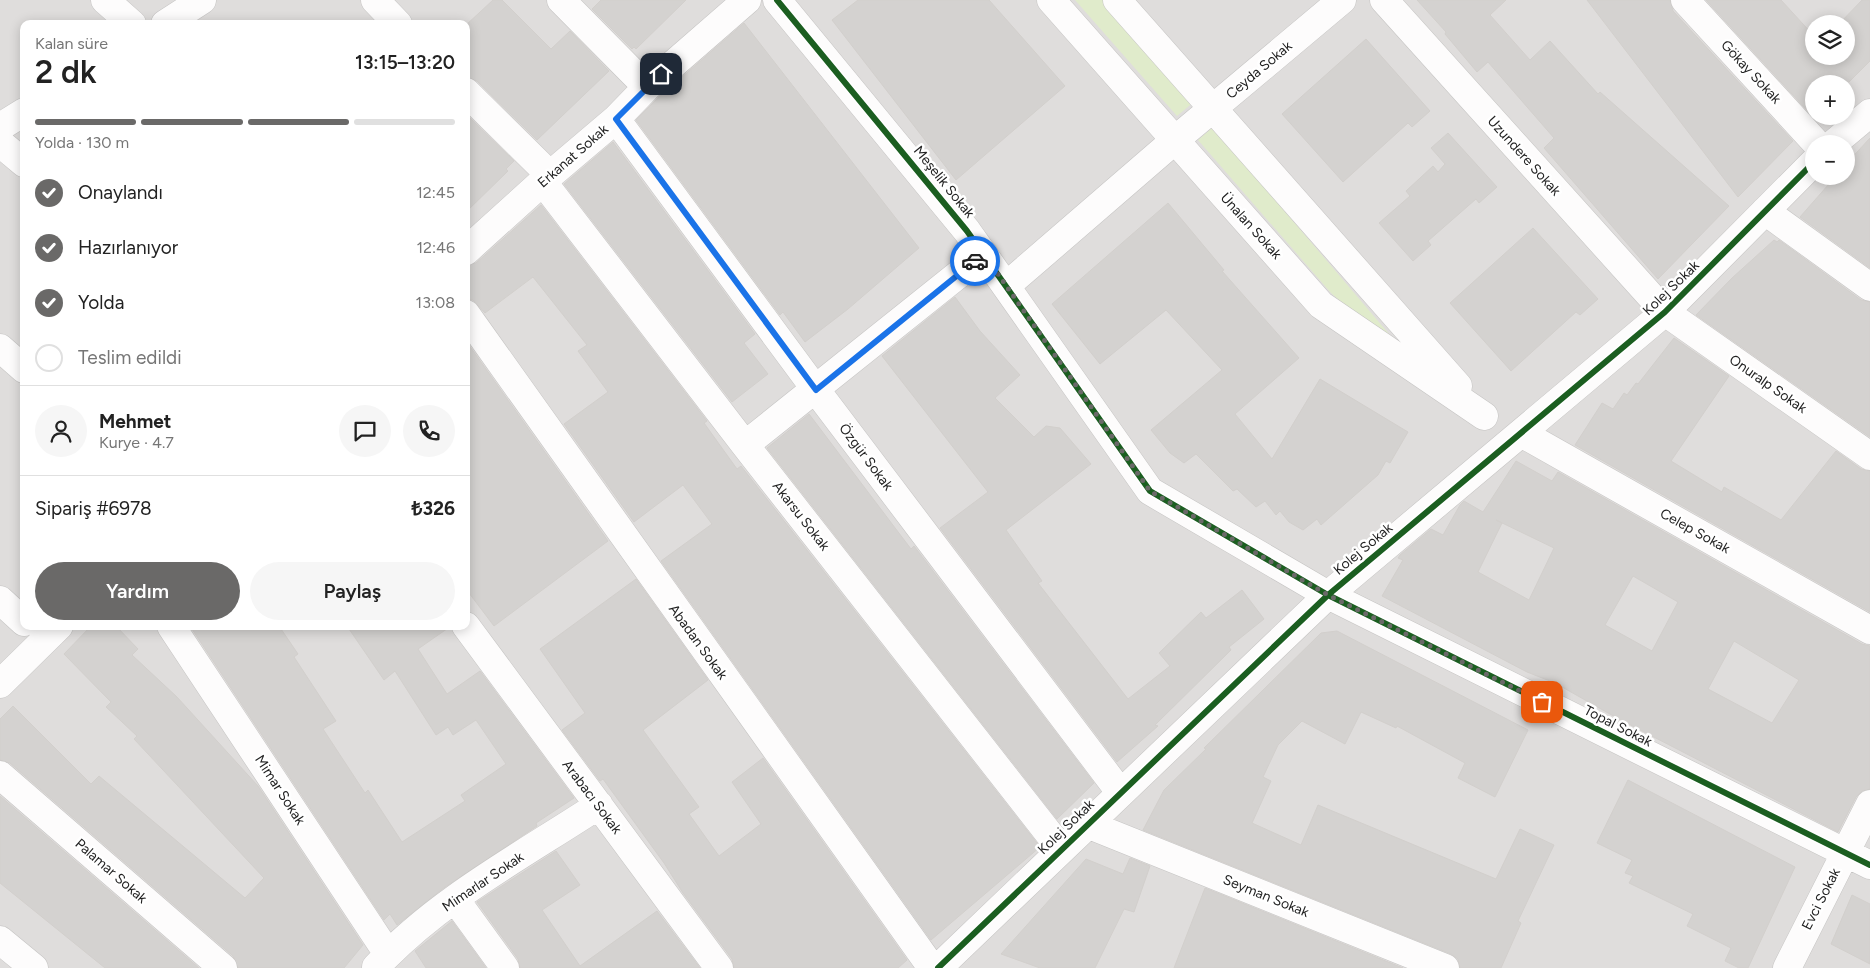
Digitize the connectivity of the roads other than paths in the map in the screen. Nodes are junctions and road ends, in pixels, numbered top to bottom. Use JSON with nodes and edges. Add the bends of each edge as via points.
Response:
{"nodes":[{"id":1,"x":106,"y":0,"type":"edge"},
{"id":2,"x":202,"y":0,"type":"edge"},
{"id":3,"x":374,"y":0,"type":"edge"},
{"id":4,"x":561,"y":0,"type":"edge"},
{"id":5,"x":747,"y":0,"type":"edge"},
{"id":6,"x":777,"y":0,"type":"edge"},
{"id":7,"x":1051,"y":0,"type":"edge"},
{"id":8,"x":1117,"y":0,"type":"edge"},
{"id":9,"x":1342,"y":0,"type":"edge"},
{"id":10,"x":1384,"y":0,"type":"edge"},
{"id":11,"x":1685,"y":0,"type":"edge"},
{"id":12,"x":128,"y":20,"type":"edge"},
{"id":13,"x":171,"y":20,"type":"edge"},
{"id":14,"x":394,"y":20,"type":"edge"},
{"id":15,"x":647,"y":87,"type":"junction"},
{"id":16,"x":470,"y":96,"type":"edge"},
{"id":17,"x":1212,"y":108,"type":"junction"},
{"id":18,"x":1870,"y":113,"type":"edge"},
{"id":19,"x":20,"y":114,"type":"edge"},
{"id":20,"x":616,"y":119,"type":"junction"},
{"id":21,"x":0,"y":127,"type":"edge"},
{"id":22,"x":1809,"y":135,"type":"edge"},
{"id":23,"x":1844,"y":135,"type":"edge"},
{"id":24,"x":1175,"y":140,"type":"junction"},
{"id":25,"x":0,"y":143,"type":"edge"},
{"id":26,"x":20,"y":160,"type":"edge"},
{"id":27,"x":1805,"y":171,"type":"edge"},
{"id":28,"x":546,"y":179,"type":"junction"},
{"id":29,"x":1765,"y":211,"type":"junction"},
{"id":30,"x":470,"y":247,"type":"edge"},
{"id":31,"x":984,"y":254,"type":"junction"},
{"id":32,"x":1006,"y":286,"type":"junction"},
{"id":33,"x":1870,"y":286,"type":"edge"},
{"id":34,"x":1665,"y":312,"type":"junction"},
{"id":35,"x":470,"y":320,"type":"edge"},
{"id":36,"x":0,"y":348,"type":"edge"},
{"id":37,"x":20,"y":366,"type":"edge"},
{"id":38,"x":816,"y":390,"type":"junction"},
{"id":39,"x":1484,"y":416,"type":"junction"},
{"id":40,"x":1514,"y":438,"type":"junction"},
{"id":41,"x":745,"y":445,"type":"junction"},
{"id":42,"x":1870,"y":456,"type":"edge"},
{"id":43,"x":1328,"y":595,"type":"junction"},
{"id":44,"x":0,"y":600,"type":"edge"},
{"id":45,"x":20,"y":618,"type":"edge"},
{"id":46,"x":174,"y":630,"type":"edge"},
{"id":47,"x":469,"y":630,"type":"edge"},
{"id":48,"x":1870,"y":630,"type":"edge"},
{"id":49,"x":44,"y":631,"type":"edge"},
{"id":50,"x":0,"y":684,"type":"edge"},
{"id":51,"x":0,"y":775,"type":"edge"},
{"id":52,"x":1120,"y":792,"type":"junction"},
{"id":53,"x":1870,"y":804,"type":"edge"},
{"id":54,"x":598,"y":805,"type":"junction"},
{"id":55,"x":1087,"y":824,"type":"junction"},
{"id":56,"x":1061,"y":849,"type":"junction"},
{"id":57,"x":1845,"y":853,"type":"junction"},
{"id":58,"x":1870,"y":866,"type":"edge"},
{"id":59,"x":455,"y":899,"type":"junction"},
{"id":60,"x":0,"y":940,"type":"edge"},
{"id":61,"x":382,"y":961,"type":"edge"},
{"id":62,"x":34,"y":968,"type":"edge"},
{"id":63,"x":223,"y":968,"type":"edge"},
{"id":64,"x":505,"y":968,"type":"edge"},
{"id":65,"x":719,"y":968,"type":"edge"},
{"id":66,"x":932,"y":968,"type":"edge"},
{"id":67,"x":938,"y":968,"type":"edge"},
{"id":68,"x":1446,"y":968,"type":"edge"},
{"id":69,"x":1787,"y":968,"type":"edge"}],
"edges":[{"from":1,"to":12,"type":"street"},
{"from":2,"to":13,"type":"street"},
{"from":3,"to":14,"type":"street"},
{"from":4,"to":15,"type":"street"},
{"from":5,"to":15,"type":"street","name":"Erkanat Sokak"},
{"from":6,"to":31,"type":"street","name":"Meşelik Sokak"},
{"from":7,"to":24,"type":"street","name":"Ünalan Sokak"},
{"from":8,"to":17,"type":"street","name":"Ünalan Sokak"},
{"from":9,"to":17,"type":"street","name":"Ceyda Sokak"},
{"from":10,"to":34,"type":"street","name":"Uzundere Sokak"},
{"from":11,"to":22,"type":"street","name":"Gökay Sokak"},
{"from":15,"to":20,"type":"street","name":"Erkanat Sokak"},
{"from":16,"to":28,"type":"street","name":"Akarsu Sokak"},
{"from":17,"to":24,"type":"street","name":"Ceyda Sokak"},
{"from":17,"to":39,"type":"street","name":"Ünalan Sokak"},
{"from":18,"to":23,"type":"street"},
{"from":19,"to":21,"type":"street"},
{"from":20,"to":28,"type":"street","name":"Erkanat Sokak"},
{"from":20,"to":38,"type":"street","name":"Özgür Sokak"},
{"from":24,"to":32,"type":"street","name":"Ceyda Sokak"},
{"from":24,"to":39,"type":"street","name":"Ünalan Sokak","via":[[1321,305]]},
{"from":25,"to":26,"type":"street"},
{"from":27,"to":29,"type":"street","name":"Kolej Sokak"},
{"from":28,"to":30,"type":"street","name":"Erkanat Sokak"},
{"from":28,"to":41,"type":"street","name":"Akarsu Sokak"},
{"from":29,"to":33,"type":"street"},
{"from":29,"to":34,"type":"street","name":"Kolej Sokak"},
{"from":31,"to":32,"type":"street","name":"Meşelik Sokak"},
{"from":31,"to":38,"type":"street"},
{"from":32,"to":43,"type":"street","name":"Meşelik Sokak","via":[[1150,491]]},
{"from":34,"to":40,"type":"street","name":"Kolej Sokak"},
{"from":34,"to":42,"type":"street","name":"Onuralp Sokak"},
{"from":35,"to":66,"type":"street","name":"Abadan Sokak"},
{"from":36,"to":37,"type":"street"},
{"from":38,"to":41,"type":"street"},
{"from":38,"to":52,"type":"street","name":"Özgür Sokak"},
{"from":39,"to":40,"type":"street","name":"Ünalan Sokak"},
{"from":40,"to":43,"type":"street","name":"Kolej Sokak"},
{"from":40,"to":48,"type":"street","name":"Celep Sokak"},
{"from":41,"to":56,"type":"street","name":"Akarsu Sokak"},
{"from":43,"to":52,"type":"street","name":"Kolej Sokak"},
{"from":43,"to":57,"type":"street","name":"Topal Sokak"},
{"from":44,"to":45,"type":"street"},
{"from":46,"to":61,"type":"street","name":"Mimar Sokak"},
{"from":47,"to":54,"type":"street","name":"Arabacı Sokak"},
{"from":49,"to":50,"type":"street"},
{"from":51,"to":63,"type":"street","name":"Palamar Sokak"},
{"from":52,"to":55,"type":"street","name":"Kolej Sokak"},
{"from":53,"to":57,"type":"street","name":"Evci Sokak"},
{"from":54,"to":59,"type":"street","name":"Mimarlar Sokak"},
{"from":54,"to":65,"type":"street","name":"Arabacı Sokak"},
{"from":55,"to":56,"type":"street","name":"Kolej Sokak"},
{"from":55,"to":68,"type":"street","name":"Seyman Sokak"},
{"from":56,"to":67,"type":"street","name":"Kolej Sokak"},
{"from":57,"to":58,"type":"street","name":"Topal Sokak"},
{"from":57,"to":69,"type":"street","name":"Evci Sokak"},
{"from":59,"to":61,"type":"street","name":"Mimarlar Sokak"},
{"from":59,"to":64,"type":"street"},
{"from":60,"to":62,"type":"street"}]}
